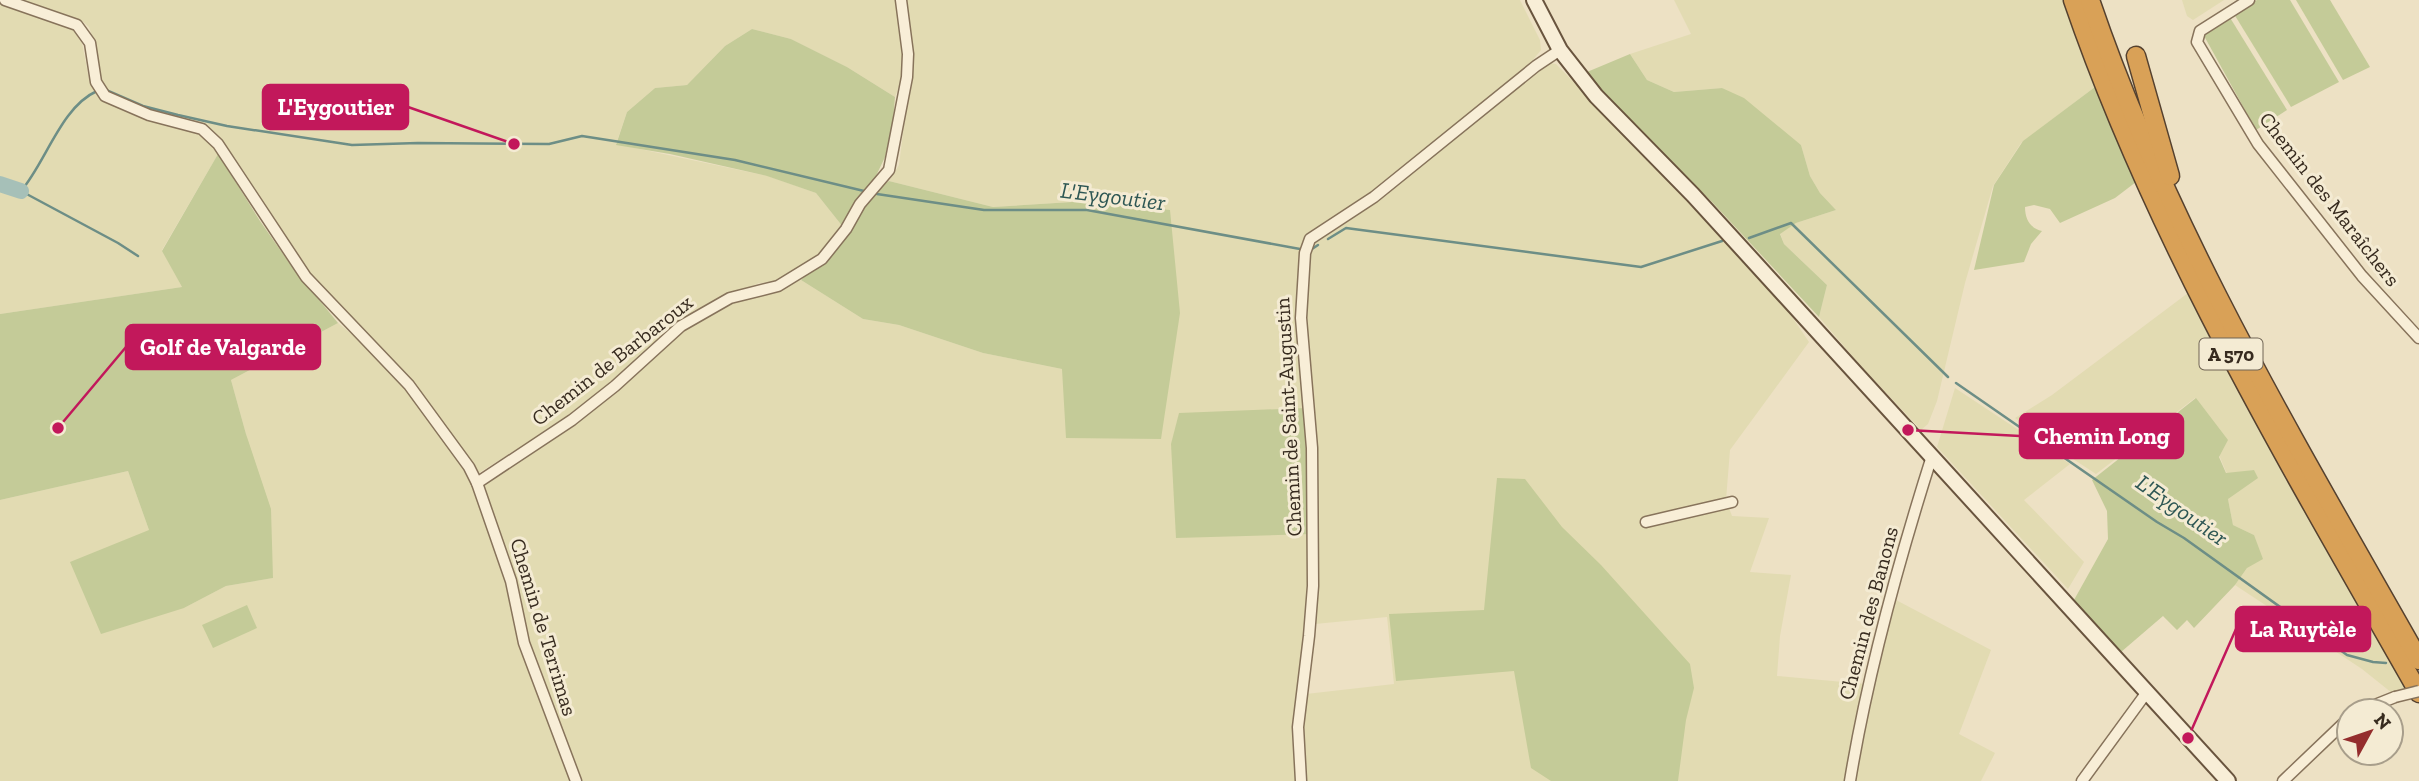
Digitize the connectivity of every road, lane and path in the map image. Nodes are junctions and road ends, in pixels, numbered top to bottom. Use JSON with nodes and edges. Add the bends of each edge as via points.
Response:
{"nodes":[{"id":1,"x":5,"y":0,"type":"edge"},
{"id":2,"x":901,"y":0,"type":"edge"},
{"id":3,"x":2073,"y":0,"type":"edge"},
{"id":4,"x":2090,"y":0,"type":"edge"},
{"id":5,"x":2249,"y":0,"type":"edge"},
{"id":6,"x":1536,"y":1,"type":"edge"},
{"id":7,"x":1560,"y":50,"type":"junction"},
{"id":8,"x":2136,"y":56,"type":"dead end"},
{"id":9,"x":2223,"y":305,"type":"junction"},
{"id":10,"x":2419,"y":338,"type":"edge"},
{"id":11,"x":1932,"y":456,"type":"junction"},
{"id":12,"x":477,"y":483,"type":"junction"},
{"id":13,"x":1732,"y":502,"type":"dead end"},
{"id":14,"x":1646,"y":522,"type":"dead end"},
{"id":15,"x":2419,"y":660,"type":"edge"},
{"id":16,"x":2147,"y":692,"type":"junction"},
{"id":17,"x":2419,"y":692,"type":"edge"},
{"id":18,"x":2395,"y":697,"type":"edge"},
{"id":19,"x":2335,"y":731,"type":"edge"},
{"id":20,"x":576,"y":781,"type":"edge"},
{"id":21,"x":1301,"y":781,"type":"edge"},
{"id":22,"x":1850,"y":781,"type":"edge"},
{"id":23,"x":2082,"y":781,"type":"edge"},
{"id":24,"x":2228,"y":781,"type":"edge"},
{"id":25,"x":2283,"y":781,"type":"edge"}],
"edges":[{"from":1,"to":12,"type":"street","name":"Chemin de Terrimas","via":[[77,25],[90,43],[96,82],[106,96],[149,115],[202,129],[218,144],[306,277],[409,384]]},
{"from":2,"to":12,"type":"street","name":"Chemin de Barbaroux","via":[[907,77],[889,170],[859,204],[822,259],[778,286],[730,298],[681,326],[581,413]]},
{"from":3,"to":17,"type":"highway","number":"A 570","via":[[2132,152],[2179,255]]},
{"from":4,"to":9,"type":"highway","number":"A 570","via":[[2145,146]]},
{"from":5,"to":10,"type":"street","name":"Chemin des Maraîchers","via":[[2200,31],[2197,42],[2258,144],[2361,276]]},
{"from":6,"to":7,"type":"main road"},
{"from":7,"to":11,"type":"main road","via":[[1596,96]]},
{"from":7,"to":21,"type":"street","name":"Chemin de Saint-Augustin","via":[[1374,197],[1310,239],[1301,318],[1312,448],[1313,568],[1298,727]]},
{"from":8,"to":9,"type":"highway","via":[[2166,164]]},
{"from":9,"to":15,"type":"highway","number":"A 570"},
{"from":11,"to":16,"type":"main road"},
{"from":11,"to":22,"type":"street","name":"Chemin des Banons","via":[[1884,623]]},
{"from":12,"to":20,"type":"street","name":"Chemin de Terrimas","via":[[511,581],[524,643]]},
{"from":13,"to":14,"type":"street"},
{"from":16,"to":23,"type":"street"},
{"from":16,"to":24,"type":"main road"},
{"from":17,"to":18,"type":"street","bridge":true},
{"from":19,"to":25,"type":"street"}]}
